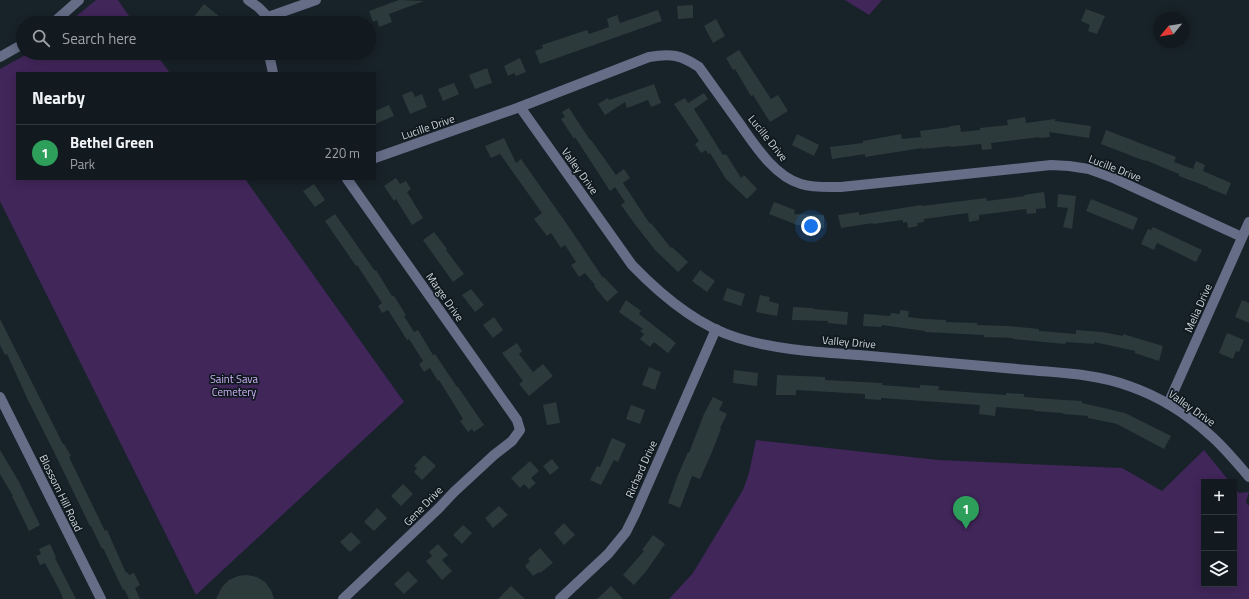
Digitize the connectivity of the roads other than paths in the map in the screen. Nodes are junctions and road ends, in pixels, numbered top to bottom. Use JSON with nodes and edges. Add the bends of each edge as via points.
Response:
{"nodes":[{"id":1,"x":79,"y":0,"type":"edge"},
{"id":2,"x":248,"y":0,"type":"edge"},
{"id":3,"x":316,"y":0,"type":"edge"},
{"id":4,"x":61,"y":16,"type":"edge"},
{"id":5,"x":266,"y":16,"type":"edge"},
{"id":6,"x":278,"y":16,"type":"edge"},
{"id":7,"x":16,"y":48,"type":"edge"},
{"id":8,"x":0,"y":57,"type":"edge"},
{"id":9,"x":270,"y":60,"type":"edge"},
{"id":10,"x":273,"y":72,"type":"edge"},
{"id":11,"x":520,"y":107,"type":"junction"},
{"id":12,"x":376,"y":158,"type":"edge"},
{"id":13,"x":348,"y":180,"type":"edge"},
{"id":14,"x":1249,"y":222,"type":"edge"},
{"id":15,"x":1242,"y":237,"type":"junction"},
{"id":16,"x":716,"y":329,"type":"junction"},
{"id":17,"x":0,"y":397,"type":"edge"},
{"id":18,"x":1168,"y":404,"type":"junction"},
{"id":19,"x":520,"y":430,"type":"joint"},
{"id":20,"x":1249,"y":477,"type":"edge"},
{"id":21,"x":101,"y":599,"type":"edge"},
{"id":22,"x":343,"y":599,"type":"edge"},
{"id":23,"x":560,"y":599,"type":"edge"}],
"edges":[{"from":1,"to":4,"type":"street"},
{"from":2,"to":5,"type":"street"},
{"from":3,"to":6,"type":"street"},
{"from":7,"to":8,"type":"street"},
{"from":9,"to":10,"type":"street"},
{"from":11,"to":12,"type":"street","name":"Lucille Drive"},
{"from":11,"to":15,"type":"street","name":"Lucille Drive","via":[[649,57],[674,55],[687,58],[699,67],[757,148],[785,177],[801,184],[821,188],[841,187],[1051,165],[1069,166],[1089,169],[1111,177]]},
{"from":11,"to":16,"type":"street","name":"Valley Drive","via":[[632,265],[671,301]]},
{"from":13,"to":19,"type":"street","name":"Marge Drive","via":[[517,420]]},
{"from":14,"to":15,"type":"street","name":"Melia Drive"},
{"from":15,"to":18,"type":"street","name":"Melia Drive"},
{"from":16,"to":18,"type":"street","name":"Valley Drive","via":[[743,339],[796,350],[1110,380]]},
{"from":16,"to":23,"type":"street","name":"Richard Drive","via":[[626,532],[608,554]]},
{"from":17,"to":21,"type":"street","name":"Blossom Hill Road"},
{"from":18,"to":20,"type":"street","name":"Valley Drive","via":[[1211,435]]},
{"from":19,"to":22,"type":"street","name":"Gene Drive","via":[[512,441],[454,492]]}]}
